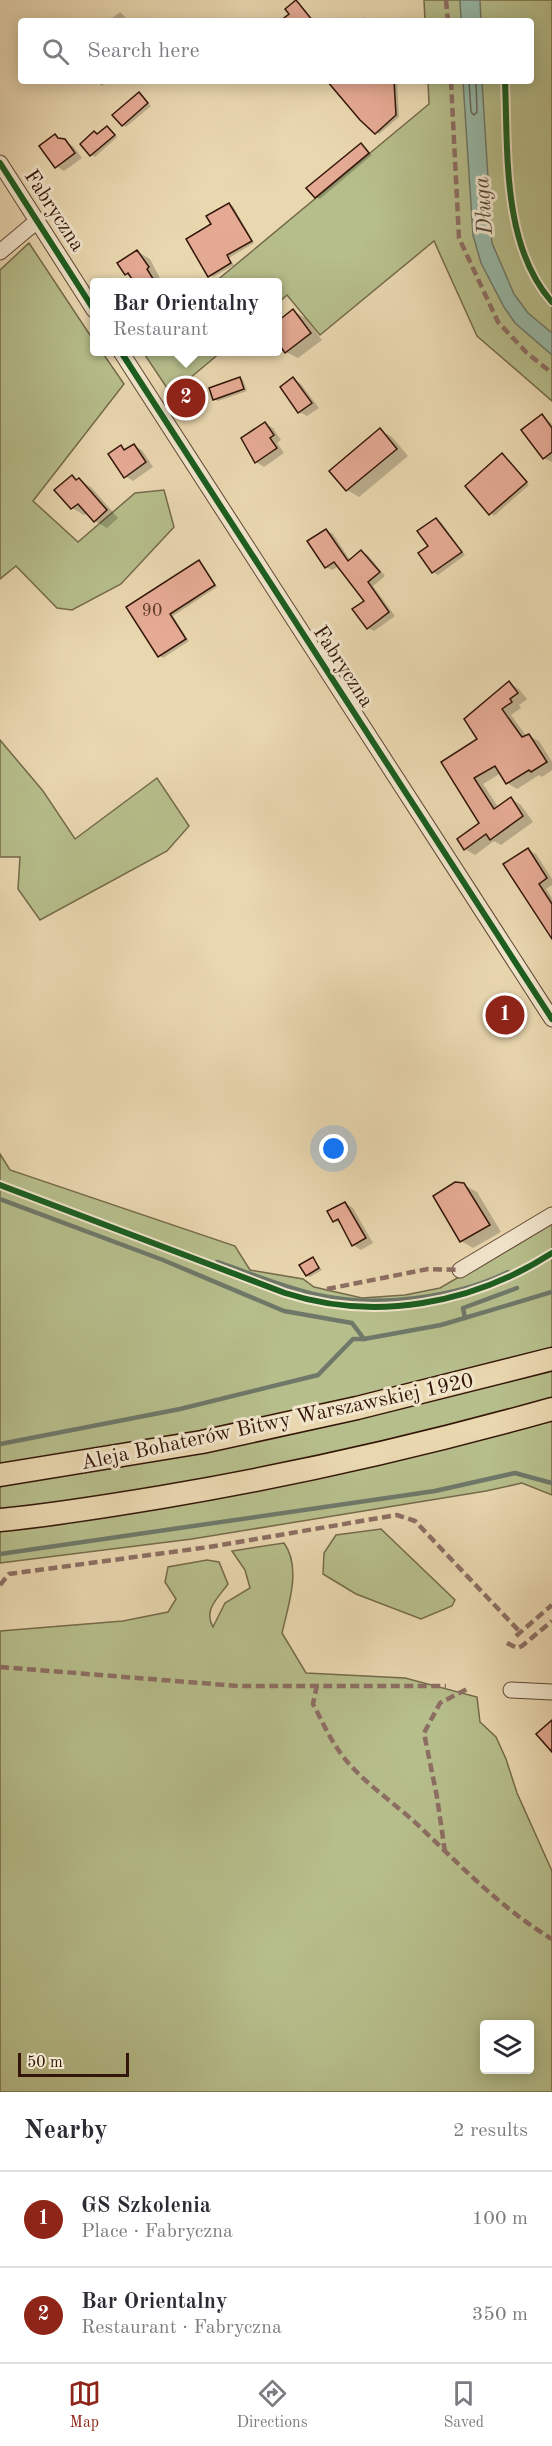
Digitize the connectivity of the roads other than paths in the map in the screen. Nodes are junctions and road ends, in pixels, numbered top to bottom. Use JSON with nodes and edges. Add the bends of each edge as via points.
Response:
{"nodes":[{"id":1,"x":0,"y":163,"type":"edge"},
{"id":2,"x":37,"y":221,"type":"junction"},
{"id":3,"x":0,"y":252,"type":"edge"},
{"id":4,"x":90,"y":304,"type":"edge"},
{"id":5,"x":124,"y":356,"type":"edge"},
{"id":6,"x":552,"y":1019,"type":"edge"},
{"id":7,"x":552,"y":1215,"type":"edge"},
{"id":8,"x":460,"y":1270,"type":"dead end"},
{"id":9,"x":552,"y":1359,"type":"edge"},
{"id":10,"x":552,"y":1408,"type":"edge"},
{"id":11,"x":0,"y":1475,"type":"edge"},
{"id":12,"x":0,"y":1520,"type":"edge"},
{"id":13,"x":511,"y":1690,"type":"dead end"},
{"id":14,"x":552,"y":1692,"type":"edge"}],
"edges":[{"from":1,"to":2,"type":"street","name":"Fabryczna"},
{"from":2,"to":3,"type":"street"},
{"from":2,"to":4,"type":"street","name":"Fabryczna"},
{"from":5,"to":6,"type":"street","name":"Fabryczna"},
{"from":7,"to":8,"type":"street"},
{"from":9,"to":11,"type":"highway","name":"Aleja Bohaterów Bitwy Warszawskiej 1920","via":[[202,1442]]},
{"from":10,"to":12,"type":"highway","via":[[311,1469],[141,1500]]},
{"from":13,"to":14,"type":"street"}]}
